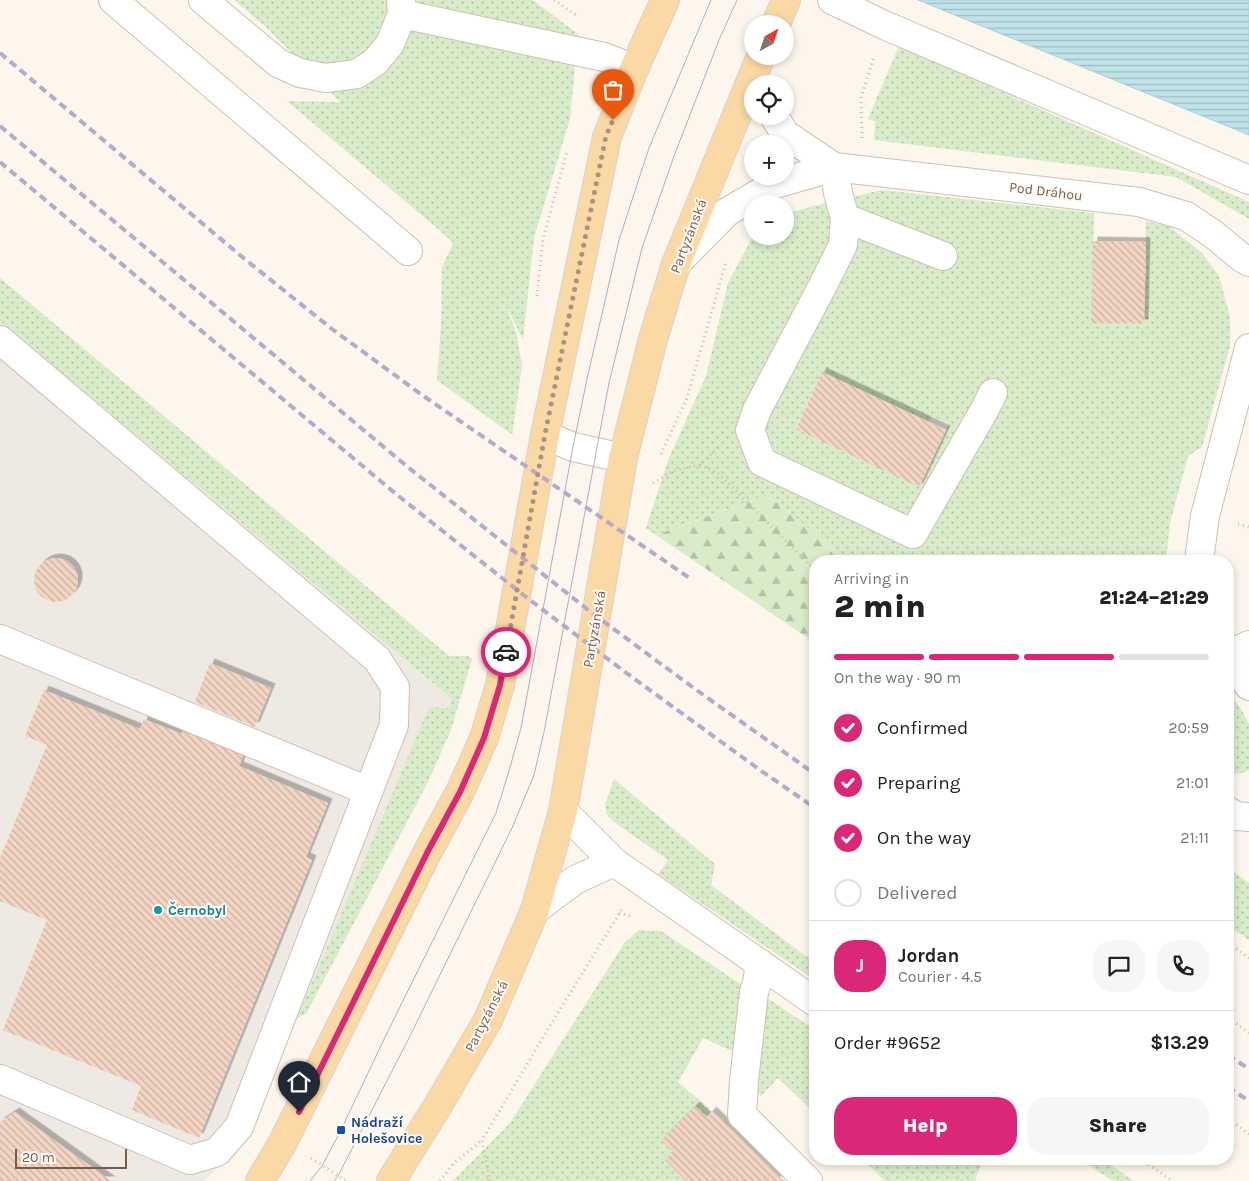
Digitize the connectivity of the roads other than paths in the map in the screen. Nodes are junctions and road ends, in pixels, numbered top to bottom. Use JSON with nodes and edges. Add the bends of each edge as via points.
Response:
{"nodes":[{"id":1,"x":113,"y":0,"type":"edge"},
{"id":2,"x":203,"y":0,"type":"edge"},
{"id":3,"x":786,"y":0,"type":"edge"},
{"id":4,"x":832,"y":0,"type":"edge"},
{"id":5,"x":402,"y":7,"type":"edge"},
{"id":6,"x":662,"y":8,"type":"edge"},
{"id":7,"x":780,"y":15,"type":"edge"},
{"id":8,"x":760,"y":67,"type":"edge"},
{"id":9,"x":634,"y":69,"type":"junction"},
{"id":10,"x":780,"y":125,"type":"edge"},
{"id":11,"x":834,"y":167,"type":"junction"},
{"id":12,"x":1249,"y":180,"type":"edge"},
{"id":13,"x":845,"y":218,"type":"junction"},
{"id":14,"x":408,"y":251,"type":"dead end"},
{"id":15,"x":943,"y":256,"type":"dead end"},
{"id":16,"x":676,"y":264,"type":"junction"},
{"id":17,"x":1247,"y":265,"type":"edge"},
{"id":18,"x":0,"y":340,"type":"edge"},
{"id":19,"x":1249,"y":348,"type":"edge"},
{"id":20,"x":993,"y":393,"type":"dead end"},
{"id":21,"x":545,"y":434,"type":"junction"},
{"id":22,"x":623,"y":458,"type":"junction"},
{"id":23,"x":1200,"y":555,"type":"edge"},
{"id":24,"x":0,"y":639,"type":"edge"},
{"id":25,"x":1249,"y":644,"type":"edge"},
{"id":26,"x":1234,"y":652,"type":"edge"},
{"id":27,"x":1234,"y":664,"type":"edge"},
{"id":28,"x":1249,"y":686,"type":"edge"},
{"id":29,"x":368,"y":791,"type":"junction"},
{"id":30,"x":563,"y":811,"type":"junction"},
{"id":31,"x":1234,"y":815,"type":"edge"},
{"id":32,"x":1249,"y":817,"type":"edge"},
{"id":33,"x":614,"y":862,"type":"junction"},
{"id":34,"x":535,"y":910,"type":"junction"},
{"id":35,"x":760,"y":963,"type":"junction"},
{"id":36,"x":809,"y":998,"type":"edge"},
{"id":37,"x":0,"y":1079,"type":"edge"},
{"id":38,"x":260,"y":1181,"type":"edge"},
{"id":39,"x":391,"y":1181,"type":"edge"},
{"id":40,"x":808,"y":1181,"type":"edge"}],
"edges":[{"from":1,"to":14,"type":"lane"},
{"from":2,"to":5,"type":"lane","via":[[278,63],[300,73],[326,78],[357,74],[375,62],[390,44]]},
{"from":3,"to":7,"type":"main road"},
{"from":4,"to":12,"type":"lane"},
{"from":5,"to":9,"type":"lane","via":[[604,57]]},
{"from":6,"to":9,"type":"main road"},
{"from":8,"to":16,"type":"main road","name":"Partyzánská"},
{"from":9,"to":21,"type":"main road","via":[[606,136]]},
{"from":10,"to":11,"type":"lane","name":"Pod Dráhou","via":[[785,134]]},
{"from":11,"to":13,"type":"lane"},
{"from":11,"to":16,"type":"lane","name":"Pod Dráhou","via":[[775,184],[727,212]]},
{"from":11,"to":17,"type":"lane","name":"Pod Dráhou","via":[[1139,202],[1186,216],[1213,234]]},
{"from":13,"to":15,"type":"lane"},
{"from":13,"to":20,"type":"lane","via":[[843,244],[757,410],[750,430],[762,462],[914,534]]},
{"from":16,"to":22,"type":"main road","name":"Partyzánská"},
{"from":18,"to":29,"type":"lane","via":[[378,659],[395,688],[394,725]]},
{"from":19,"to":23,"type":"lane","via":[[1205,516]]},
{"from":21,"to":22,"type":"lane","via":[[574,447]]},
{"from":21,"to":38,"type":"main road","via":[[500,685],[484,738],[284,1142]]},
{"from":22,"to":30,"type":"main road","name":"Partyzánská"},
{"from":24,"to":29,"type":"lane"},
{"from":25,"to":26,"type":"lane"},
{"from":27,"to":28,"type":"lane"},
{"from":29,"to":37,"type":"lane","via":[[239,1127],[217,1152],[190,1160]]},
{"from":30,"to":33,"type":"lane"},
{"from":30,"to":34,"type":"main road","name":"Partyzánská"},
{"from":31,"to":32,"type":"lane"},
{"from":33,"to":34,"type":"lane","via":[[575,880]]},
{"from":33,"to":35,"type":"lane"},
{"from":34,"to":39,"type":"main road","name":"Partyzánská","via":[[488,1020]]},
{"from":35,"to":36,"type":"lane"},
{"from":35,"to":40,"type":"lane","via":[[754,992],[742,1115]]}]}
